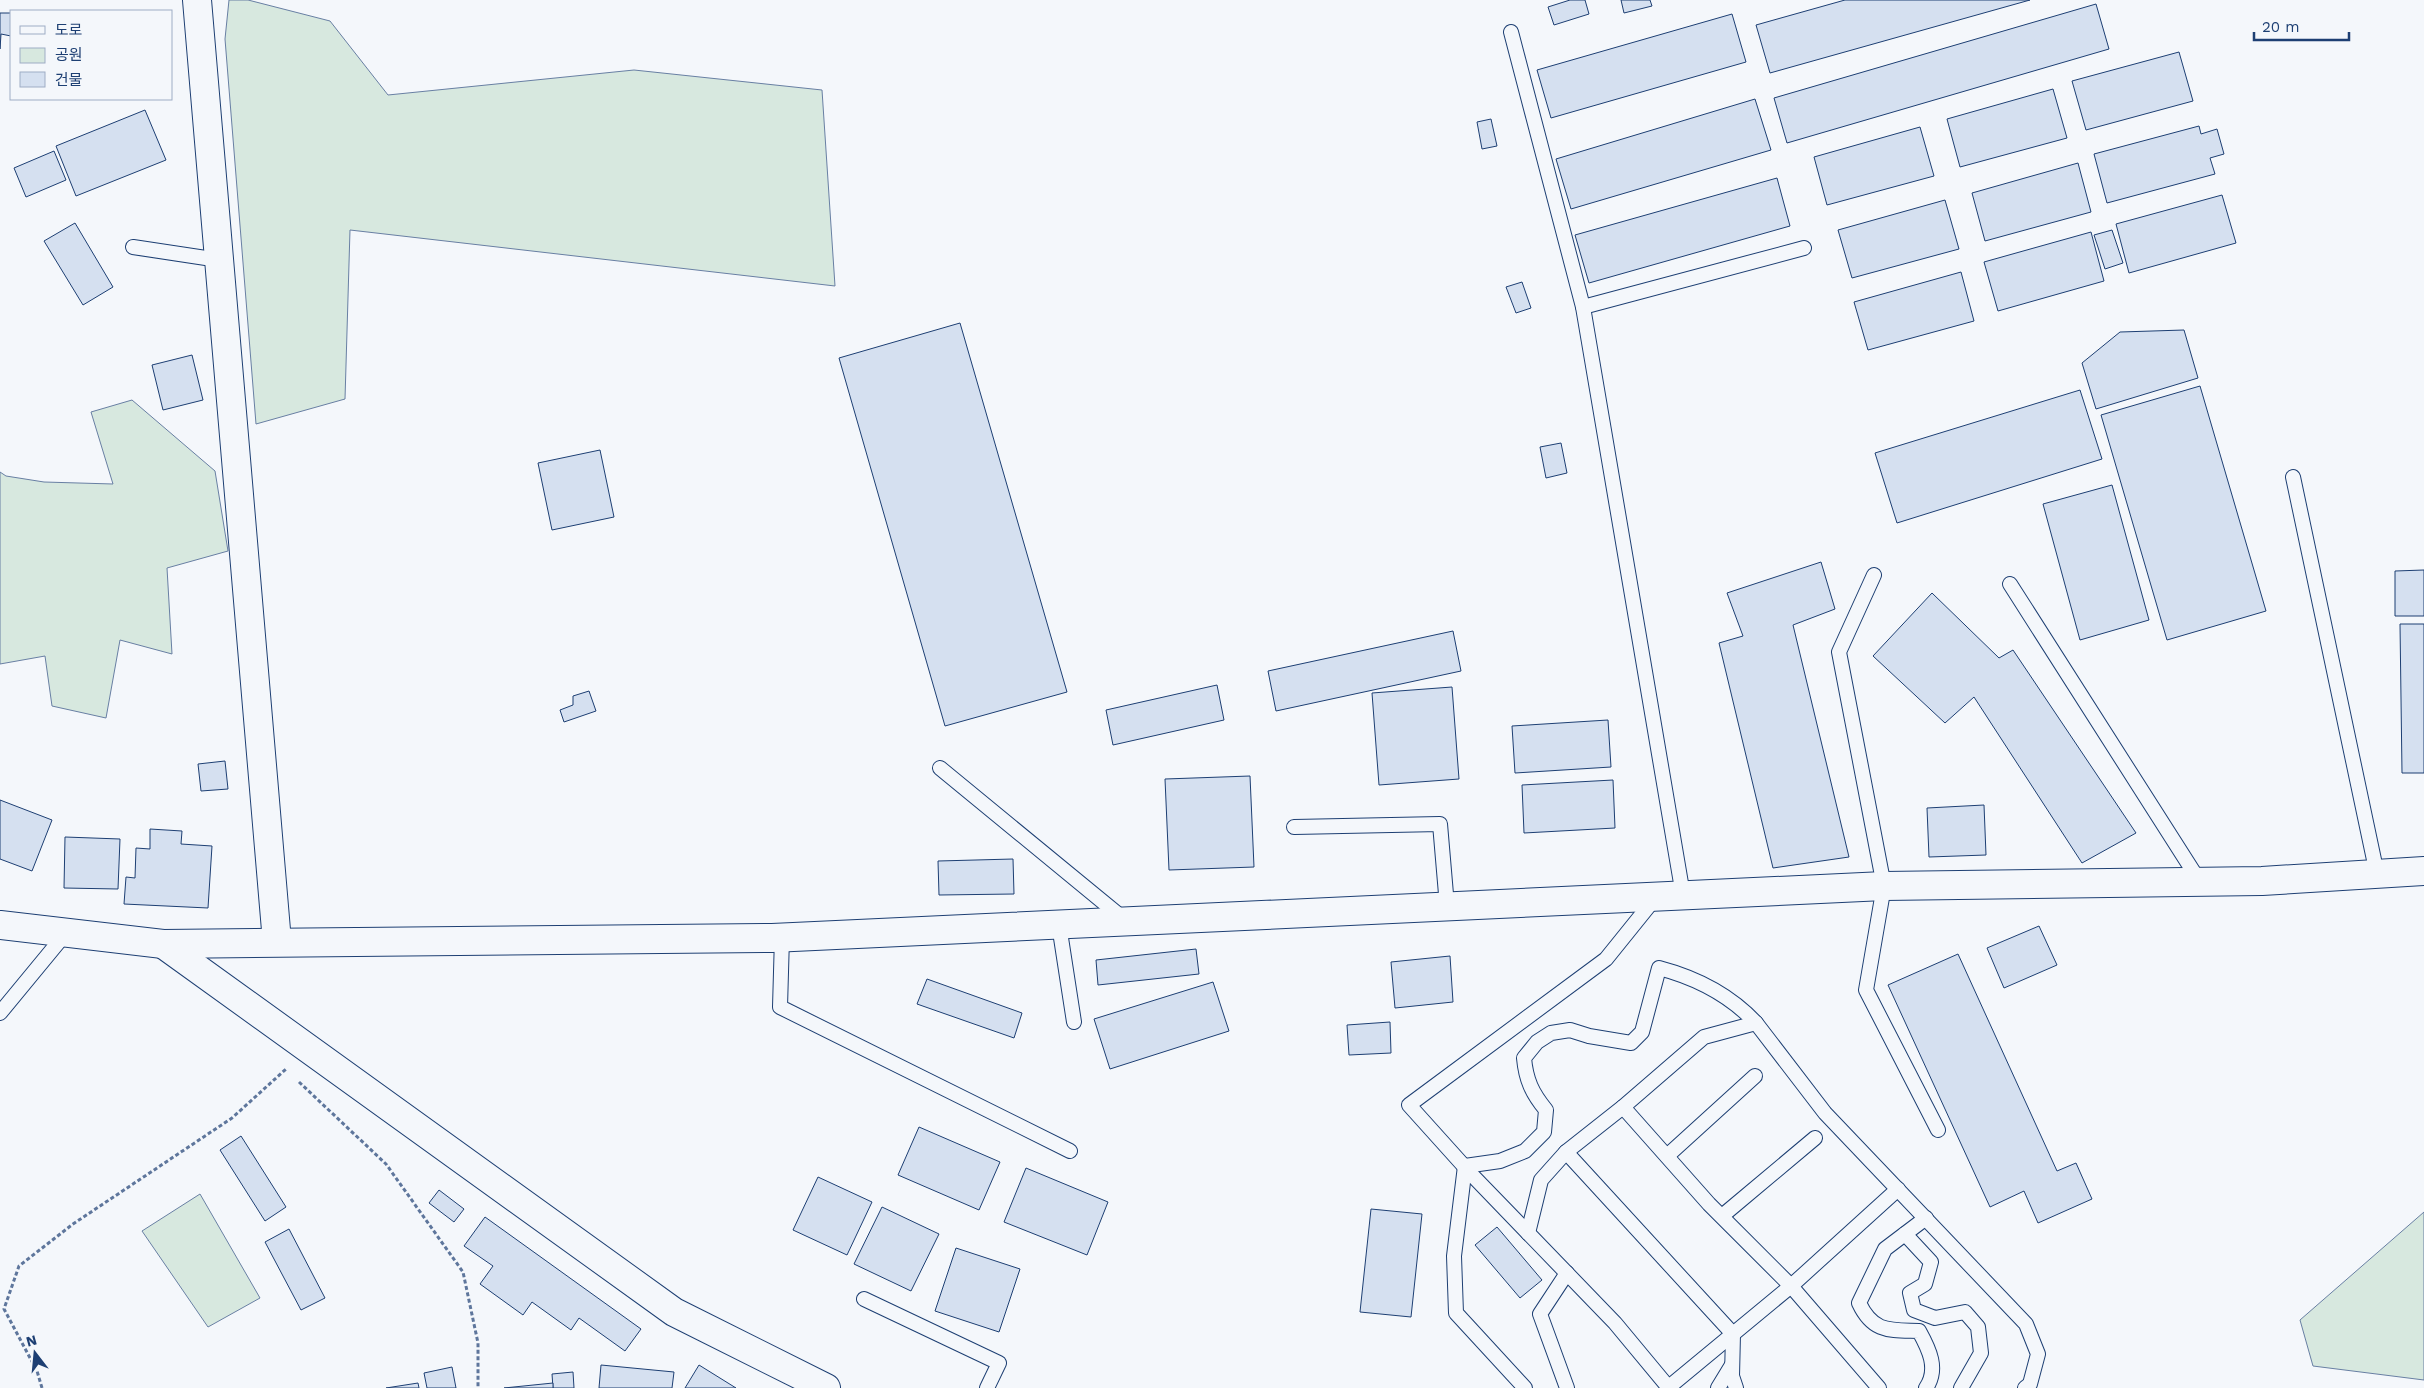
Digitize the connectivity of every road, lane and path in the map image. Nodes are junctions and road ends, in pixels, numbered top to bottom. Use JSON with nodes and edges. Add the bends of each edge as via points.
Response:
{"nodes":[{"id":1,"x":197,"y":0,"type":"edge"},
{"id":2,"x":1511,"y":32,"type":"dead end"},
{"id":3,"x":133,"y":247,"type":"dead end"},
{"id":4,"x":1804,"y":248,"type":"dead end"},
{"id":5,"x":219,"y":260,"type":"junction"},
{"id":6,"x":1583,"y":307,"type":"junction"},
{"id":7,"x":2293,"y":477,"type":"dead end"},
{"id":8,"x":1874,"y":575,"type":"dead end"},
{"id":9,"x":2010,"y":584,"type":"dead end"},
{"id":10,"x":940,"y":768,"type":"dead end"},
{"id":11,"x":1294,"y":827,"type":"dead end"},
{"id":12,"x":2424,"y":871,"type":"edge"},
{"id":13,"x":2377,"y":874,"type":"junction"},
{"id":14,"x":2200,"y":882,"type":"junction"},
{"id":15,"x":1884,"y":886,"type":"junction"},
{"id":16,"x":1670,"y":896,"type":"junction"},
{"id":17,"x":1447,"y":906,"type":"junction"},
{"id":18,"x":1127,"y":922,"type":"junction"},
{"id":19,"x":0,"y":925,"type":"edge"},
{"id":20,"x":1059,"y":925,"type":"junction"},
{"id":21,"x":66,"y":933,"type":"junction"},
{"id":22,"x":782,"y":937,"type":"junction"},
{"id":23,"x":277,"y":942,"type":"junction"},
{"id":24,"x":163,"y":944,"type":"junction"},
{"id":25,"x":0,"y":1013,"type":"edge"},
{"id":26,"x":1074,"y":1022,"type":"dead end"},
{"id":27,"x":1756,"y":1023,"type":"junction"},
{"id":28,"x":309,"y":1049,"type":"junction"},
{"id":29,"x":286,"y":1070,"type":"junction"},
{"id":30,"x":1754,"y":1076,"type":"dead end"},
{"id":31,"x":1623,"y":1107,"type":"junction"},
{"id":32,"x":1938,"y":1130,"type":"dead end"},
{"id":33,"x":1815,"y":1138,"type":"dead end"},
{"id":34,"x":1070,"y":1151,"type":"dead end"},
{"id":35,"x":1566,"y":1152,"type":"junction"},
{"id":36,"x":1667,"y":1156,"type":"junction"},
{"id":37,"x":1465,"y":1166,"type":"junction"},
{"id":38,"x":1898,"y":1189,"type":"junction"},
{"id":39,"x":1722,"y":1216,"type":"junction"},
{"id":40,"x":1926,"y":1218,"type":"junction"},
{"id":41,"x":1528,"y":1233,"type":"junction"},
{"id":42,"x":1905,"y":1234,"type":"junction"},
{"id":43,"x":1566,"y":1273,"type":"junction"},
{"id":44,"x":1791,"y":1286,"type":"junction"},
{"id":45,"x":864,"y":1299,"type":"dead end"},
{"id":46,"x":1733,"y":1334,"type":"junction"},
{"id":47,"x":1732,"y":1365,"type":"junction"},
{"id":48,"x":42,"y":1388,"type":"edge"},
{"id":49,"x":478,"y":1388,"type":"edge"},
{"id":50,"x":826,"y":1388,"type":"edge"},
{"id":51,"x":987,"y":1388,"type":"edge"},
{"id":52,"x":1524,"y":1388,"type":"edge"},
{"id":53,"x":1567,"y":1388,"type":"edge"},
{"id":54,"x":1669,"y":1388,"type":"edge"},
{"id":55,"x":1718,"y":1388,"type":"edge"},
{"id":56,"x":1736,"y":1388,"type":"edge"},
{"id":57,"x":1879,"y":1388,"type":"edge"},
{"id":58,"x":1926,"y":1388,"type":"edge"},
{"id":59,"x":1961,"y":1388,"type":"edge"},
{"id":60,"x":2026,"y":1388,"type":"edge"}],
"edges":[{"from":1,"to":5,"type":"street"},
{"from":2,"to":6,"type":"lane"},
{"from":3,"to":5,"type":"lane"},
{"from":4,"to":6,"type":"lane"},
{"from":5,"to":23,"type":"street"},
{"from":6,"to":16,"type":"lane"},
{"from":7,"to":13,"type":"lane"},
{"from":8,"to":15,"type":"lane","via":[[1839,652]]},
{"from":9,"to":14,"type":"lane"},
{"from":10,"to":18,"type":"lane"},
{"from":11,"to":17,"type":"lane","via":[[1440,824]]},
{"from":12,"to":13,"type":"street"},
{"from":13,"to":14,"type":"street"},
{"from":14,"to":15,"type":"street"},
{"from":15,"to":16,"type":"street"},
{"from":15,"to":32,"type":"lane","via":[[1866,990]]},
{"from":16,"to":17,"type":"street"},
{"from":16,"to":37,"type":"lane","via":[[1606,959],[1409,1105]]},
{"from":17,"to":18,"type":"street"},
{"from":18,"to":20,"type":"street"},
{"from":19,"to":21,"type":"street"},
{"from":20,"to":22,"type":"street"},
{"from":20,"to":26,"type":"lane"},
{"from":21,"to":24,"type":"street"},
{"from":21,"to":25,"type":"lane"},
{"from":22,"to":23,"type":"street"},
{"from":22,"to":34,"type":"lane","via":[[780,1006]]},
{"from":23,"to":24,"type":"street"},
{"from":24,"to":28,"type":"street"},
{"from":27,"to":31,"type":"lane","via":[[1704,1037]]},
{"from":27,"to":37,"type":"lane","via":[[1716,990],[1682,974],[1659,968],[1642,1032],[1631,1043],[1570,1030],[1551,1033],[1538,1042],[1524,1058],[1525,1076],[1533,1094],[1546,1110],[1544,1132],[1526,1151],[1500,1161]]},
{"from":27,"to":38,"type":"lane","via":[[1825,1113]]},
{"from":28,"to":29,"type":"path"},
{"from":28,"to":50,"type":"street","via":[[674,1312]]},
{"from":29,"to":48,"type":"path","via":[[232,1118],[72,1224],[19,1266],[4,1308],[37,1371]]},
{"from":29,"to":49,"type":"path","via":[[386,1164],[463,1272],[478,1343]]},
{"from":30,"to":36,"type":"lane"},
{"from":31,"to":35,"type":"lane"},
{"from":31,"to":36,"type":"lane"},
{"from":33,"to":39,"type":"lane"},
{"from":35,"to":41,"type":"lane","via":[[1541,1180]]},
{"from":35,"to":46,"type":"lane"},
{"from":36,"to":39,"type":"lane"},
{"from":37,"to":41,"type":"lane"},
{"from":37,"to":52,"type":"lane","via":[[1454,1256],[1456,1313]]},
{"from":38,"to":40,"type":"lane"},
{"from":38,"to":44,"type":"lane"},
{"from":39,"to":44,"type":"lane"},
{"from":40,"to":42,"type":"lane"},
{"from":40,"to":60,"type":"lane","via":[[2026,1324],[2038,1354]]},
{"from":41,"to":43,"type":"lane"},
{"from":42,"to":58,"type":"lane","via":[[1885,1249],[1859,1303],[1865,1316],[1884,1330],[1920,1330],[1931,1354],[1931,1380]]},
{"from":42,"to":59,"type":"lane","via":[[1931,1262],[1925,1284],[1910,1293],[1914,1310],[1935,1318],[1965,1312],[1978,1327],[1981,1353]]},
{"from":43,"to":53,"type":"lane","via":[[1540,1314]]},
{"from":43,"to":54,"type":"lane","via":[[1616,1323]]},
{"from":44,"to":46,"type":"lane"},
{"from":44,"to":57,"type":"lane"},
{"from":45,"to":51,"type":"lane","via":[[999,1363]]},
{"from":46,"to":47,"type":"lane"},
{"from":46,"to":54,"type":"lane"},
{"from":47,"to":55,"type":"lane"},
{"from":47,"to":56,"type":"lane"}]}
